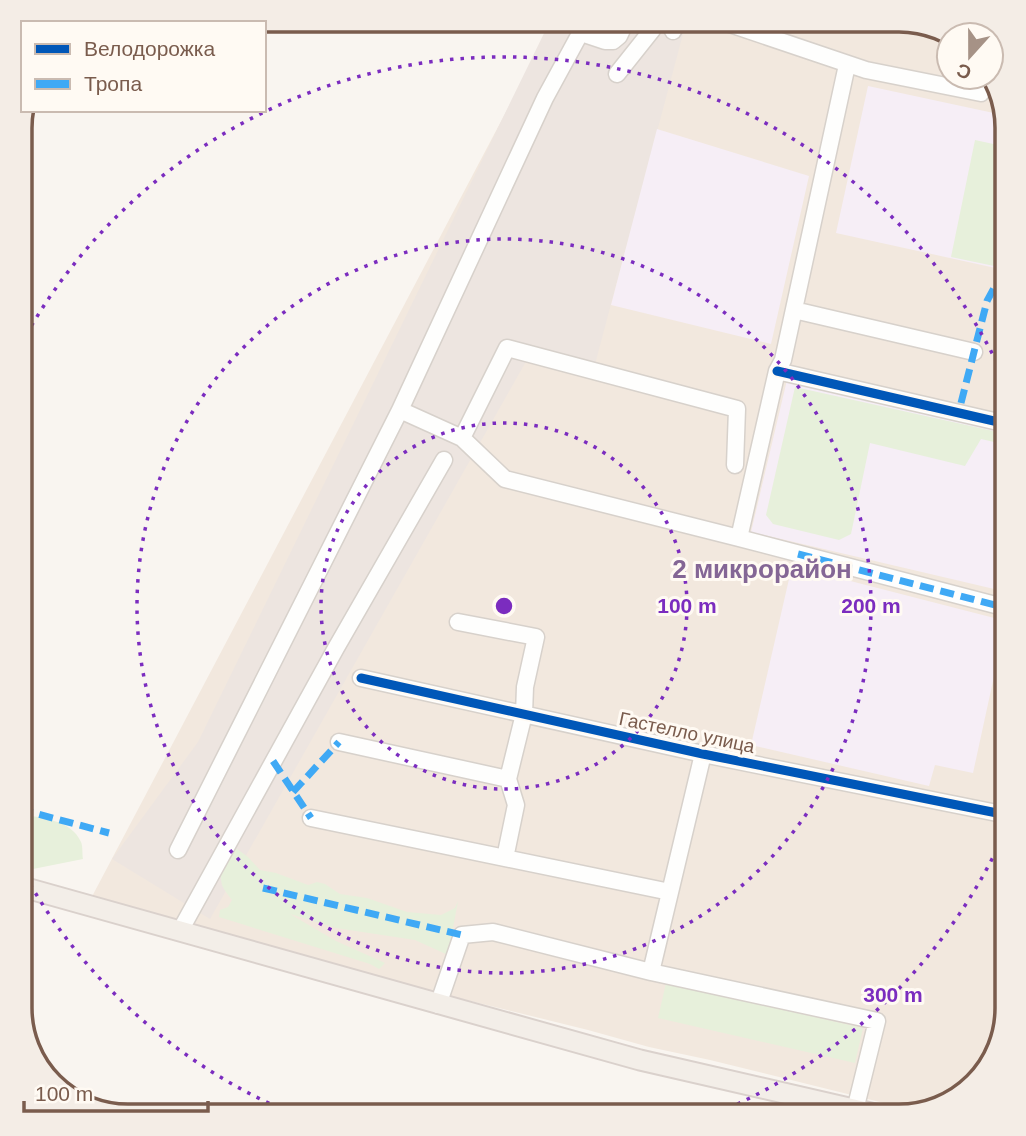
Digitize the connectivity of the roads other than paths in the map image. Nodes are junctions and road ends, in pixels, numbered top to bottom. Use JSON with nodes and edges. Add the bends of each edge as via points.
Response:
{"nodes":[{"id":1,"x":581,"y":32,"type":"edge"},
{"id":2,"x":592,"y":32,"type":"edge"},
{"id":3,"x":621,"y":32,"type":"edge"},
{"id":4,"x":650,"y":32,"type":"edge"},
{"id":5,"x":752,"y":32,"type":"edge"},
{"id":6,"x":847,"y":65,"type":"junction"},
{"id":7,"x":617,"y":74,"type":"dead end"},
{"id":8,"x":981,"y":93,"type":"dead end"},
{"id":9,"x":794,"y":310,"type":"junction"},
{"id":10,"x":974,"y":352,"type":"dead end"},
{"id":11,"x":777,"y":370,"type":"junction"},
{"id":12,"x":400,"y":410,"type":"junction"},
{"id":13,"x":995,"y":421,"type":"edge"},
{"id":14,"x":462,"y":438,"type":"junction"},
{"id":15,"x":444,"y":460,"type":"dead end"},
{"id":16,"x":735,"y":465,"type":"dead end"},
{"id":17,"x":738,"y":538,"type":"junction"},
{"id":18,"x":995,"y":605,"type":"edge"},
{"id":19,"x":458,"y":622,"type":"dead end"},
{"id":20,"x":361,"y":678,"type":"dead end"},
{"id":21,"x":524,"y":714,"type":"junction"},
{"id":22,"x":339,"y":742,"type":"dead end"},
{"id":23,"x":703,"y":754,"type":"junction"},
{"id":24,"x":508,"y":779,"type":"junction"},
{"id":25,"x":995,"y":813,"type":"edge"},
{"id":26,"x":310,"y":818,"type":"dead end"},
{"id":27,"x":178,"y":850,"type":"dead end"},
{"id":28,"x":505,"y":858,"type":"junction"},
{"id":29,"x":32,"y":891,"type":"edge"},
{"id":30,"x":670,"y":892,"type":"junction"},
{"id":31,"x":180,"y":931,"type":"junction"},
{"id":32,"x":651,"y":972,"type":"junction"},
{"id":33,"x":438,"y":1005,"type":"junction"},
{"id":34,"x":829,"y":1104,"type":"edge"},
{"id":35,"x":856,"y":1104,"type":"edge"}],
"edges":[{"from":1,"to":12,"type":"street","via":[[545,97]]},
{"from":2,"to":3,"type":"street","via":[[605,41],[613,41]]},
{"from":4,"to":7,"type":"street"},
{"from":5,"to":6,"type":"street"},
{"from":6,"to":8,"type":"street"},
{"from":6,"to":9,"type":"street"},
{"from":9,"to":10,"type":"street"},
{"from":9,"to":11,"type":"street"},
{"from":11,"to":13,"type":"street"},
{"from":11,"to":17,"type":"street"},
{"from":12,"to":14,"type":"street"},
{"from":12,"to":27,"type":"street"},
{"from":14,"to":16,"type":"street","via":[[507,348],[737,409]]},
{"from":14,"to":17,"type":"street","via":[[505,479]]},
{"from":15,"to":31,"type":"street"},
{"from":17,"to":18,"type":"street"},
{"from":19,"to":21,"type":"street","via":[[536,637],[524,687]]},
{"from":20,"to":21,"type":"street","name":"Гастелло улица"},
{"from":21,"to":23,"type":"street","name":"Гастелло улица"},
{"from":21,"to":24,"type":"street"},
{"from":22,"to":24,"type":"street"},
{"from":23,"to":25,"type":"street","name":"Гастелло улица"},
{"from":23,"to":30,"type":"street"},
{"from":24,"to":28,"type":"street","via":[[516,805]]},
{"from":26,"to":28,"type":"street"},
{"from":28,"to":30,"type":"street"},
{"from":29,"to":31,"type":"main road"},
{"from":30,"to":32,"type":"street"},
{"from":31,"to":33,"type":"main road"},
{"from":32,"to":33,"type":"street","via":[[493,932],[462,934]]},
{"from":32,"to":35,"type":"street","via":[[877,1021]]},
{"from":33,"to":34,"type":"main road","via":[[639,1060]]}]}
